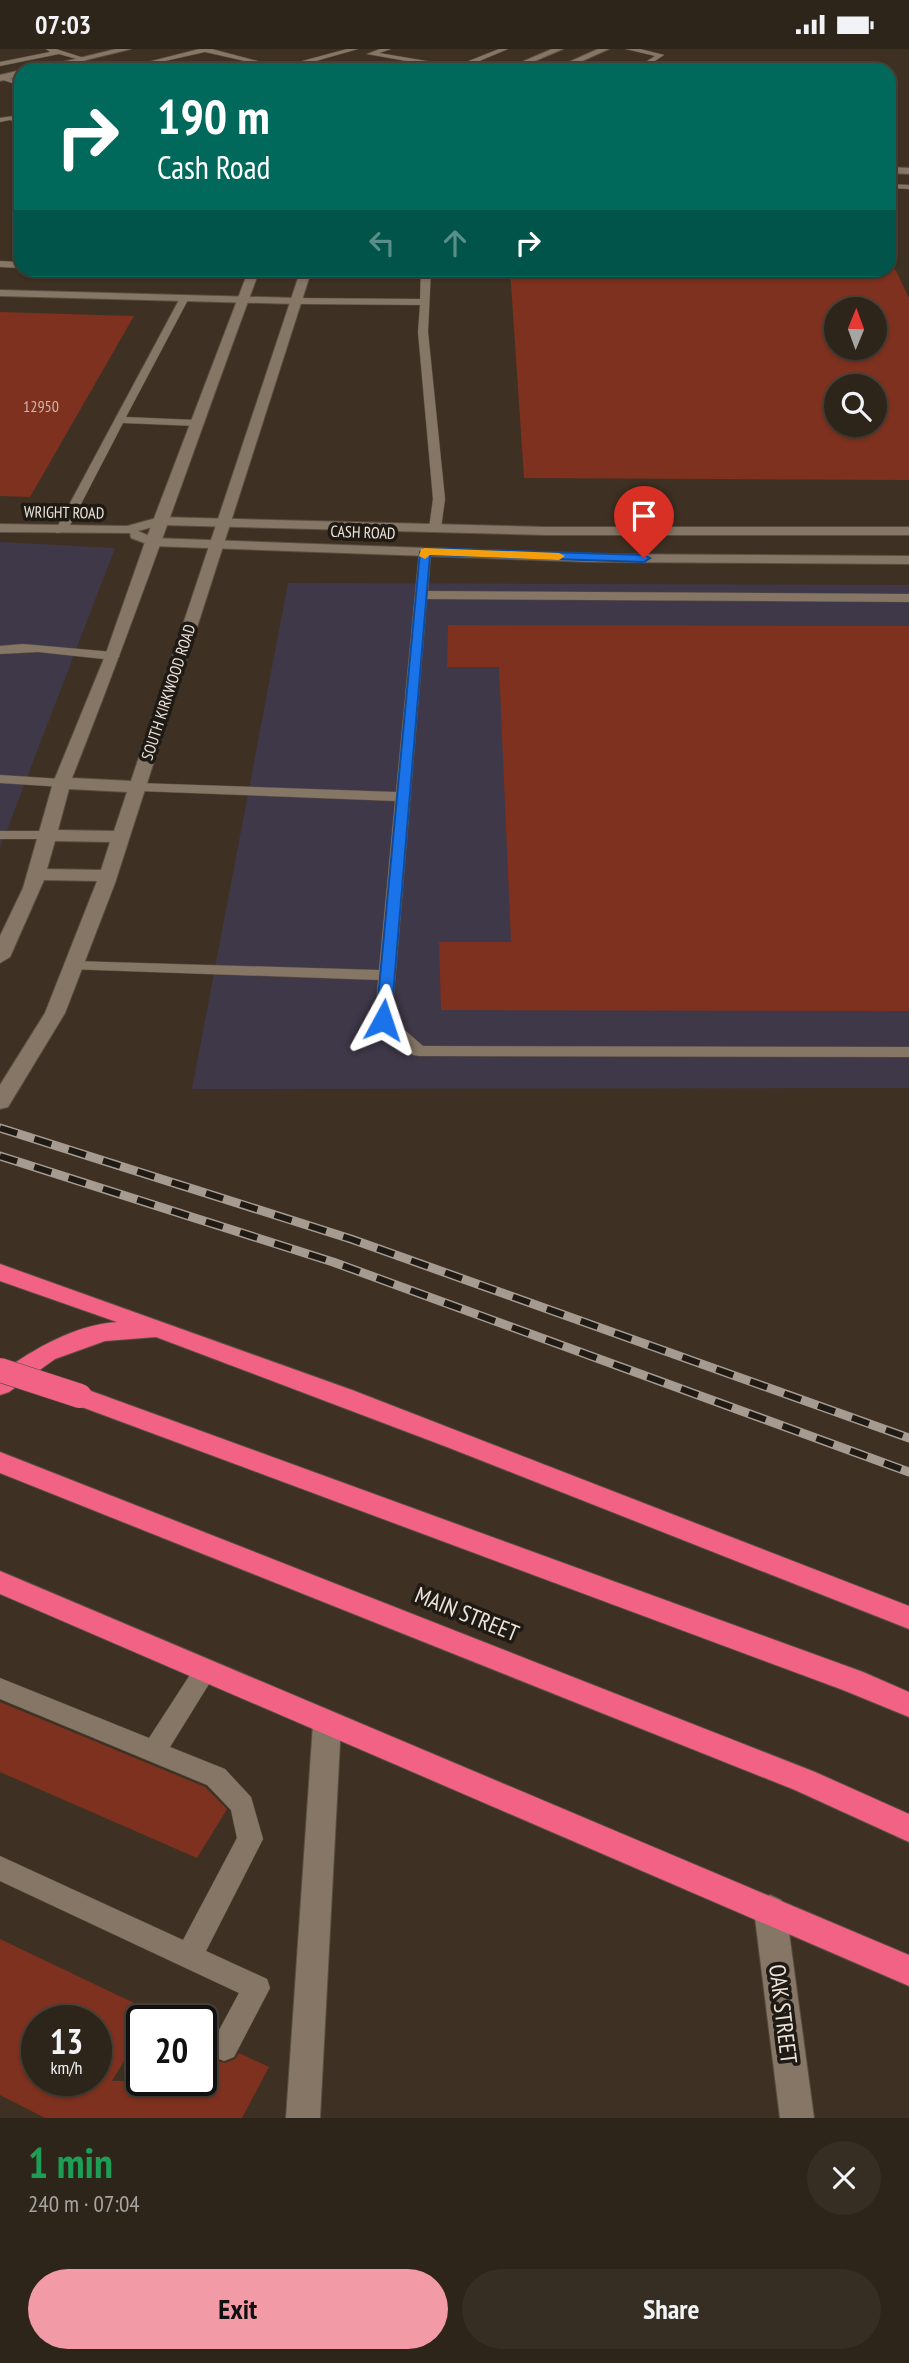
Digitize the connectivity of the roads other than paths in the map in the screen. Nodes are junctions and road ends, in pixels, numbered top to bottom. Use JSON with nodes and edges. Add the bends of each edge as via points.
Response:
{"nodes":[{"id":1,"x":49,"y":49,"type":"edge"},
{"id":2,"x":102,"y":49,"type":"edge"},
{"id":3,"x":127,"y":49,"type":"edge"},
{"id":4,"x":205,"y":49,"type":"edge"},
{"id":5,"x":355,"y":49,"type":"edge"},
{"id":6,"x":388,"y":49,"type":"edge"},
{"id":7,"x":505,"y":49,"type":"edge"},
{"id":8,"x":556,"y":49,"type":"edge"},
{"id":9,"x":605,"y":49,"type":"edge"},
{"id":10,"x":629,"y":49,"type":"edge"},
{"id":11,"x":58,"y":51,"type":"junction"},
{"id":12,"x":113,"y":52,"type":"junction"},
{"id":13,"x":84,"y":59,"type":"junction"},
{"id":14,"x":66,"y":63,"type":"edge"},
{"id":15,"x":147,"y":63,"type":"dead end"},
{"id":16,"x":258,"y":63,"type":"edge"},
{"id":17,"x":302,"y":63,"type":"edge"},
{"id":18,"x":426,"y":63,"type":"edge"},
{"id":19,"x":470,"y":63,"type":"edge"},
{"id":20,"x":523,"y":63,"type":"edge"},
{"id":21,"x":572,"y":63,"type":"edge"},
{"id":22,"x":648,"y":63,"type":"edge"},
{"id":23,"x":0,"y":64,"type":"edge"},
{"id":24,"x":252,"y":277,"type":"edge"},
{"id":25,"x":304,"y":277,"type":"edge"},
{"id":26,"x":426,"y":277,"type":"edge"},
{"id":27,"x":0,"y":293,"type":"edge"},
{"id":28,"x":184,"y":298,"type":"junction"},
{"id":29,"x":242,"y":300,"type":"junction"},
{"id":30,"x":296,"y":301,"type":"junction"},
{"id":31,"x":425,"y":302,"type":"junction"},
{"id":32,"x":120,"y":420,"type":"junction"},
{"id":33,"x":197,"y":423,"type":"junction"},
{"id":34,"x":160,"y":520,"type":"junction"},
{"id":35,"x":223,"y":521,"type":"junction"},
{"id":36,"x":0,"y":528,"type":"edge"},
{"id":37,"x":435,"y":528,"type":"junction"},
{"id":38,"x":61,"y":530,"type":"junction"},
{"id":39,"x":127,"y":530,"type":"junction"},
{"id":40,"x":909,"y":531,"type":"edge"},
{"id":41,"x":152,"y":542,"type":"junction"},
{"id":42,"x":216,"y":543,"type":"junction"},
{"id":43,"x":425,"y":552,"type":"junction"},
{"id":44,"x":909,"y":560,"type":"edge"},
{"id":45,"x":421,"y":595,"type":"junction"},
{"id":46,"x":909,"y":597,"type":"edge"},
{"id":47,"x":0,"y":650,"type":"edge"},
{"id":48,"x":113,"y":656,"type":"junction"},
{"id":49,"x":0,"y":779,"type":"edge"},
{"id":50,"x":62,"y":783,"type":"junction"},
{"id":51,"x":139,"y":787,"type":"junction"},
{"id":52,"x":403,"y":797,"type":"junction"},
{"id":53,"x":0,"y":835,"type":"edge"},
{"id":54,"x":48,"y":835,"type":"junction"},
{"id":55,"x":120,"y":837,"type":"junction"},
{"id":56,"x":37,"y":874,"type":"junction"},
{"id":57,"x":108,"y":876,"type":"junction"},
{"id":58,"x":0,"y":957,"type":"edge"},
{"id":59,"x":73,"y":966,"type":"junction"},
{"id":60,"x":387,"y":975,"type":"junction"},
{"id":61,"x":909,"y":1052,"type":"edge"},
{"id":62,"x":0,"y":1102,"type":"edge"},
{"id":63,"x":0,"y":1272,"type":"edge"},
{"id":64,"x":165,"y":1329,"type":"junction"},
{"id":65,"x":0,"y":1370,"type":"edge"},
{"id":66,"x":0,"y":1386,"type":"edge"},
{"id":67,"x":12,"y":1466,"type":"edge"},
{"id":68,"x":0,"y":1582,"type":"edge"},
{"id":69,"x":909,"y":1618,"type":"edge"},
{"id":70,"x":205,"y":1671,"type":"junction"},
{"id":71,"x":0,"y":1688,"type":"edge"},
{"id":72,"x":909,"y":1705,"type":"edge"},
{"id":73,"x":327,"y":1724,"type":"junction"},
{"id":74,"x":154,"y":1751,"type":"junction"},
{"id":75,"x":909,"y":1828,"type":"edge"},
{"id":76,"x":0,"y":1868,"type":"edge"},
{"id":77,"x":770,"y":1910,"type":"junction"},
{"id":78,"x":189,"y":1956,"type":"junction"},
{"id":79,"x":909,"y":1971,"type":"edge"},
{"id":80,"x":225,"y":2046,"type":"dead end"},
{"id":81,"x":303,"y":2118,"type":"edge"},
{"id":82,"x":797,"y":2118,"type":"edge"}],
"edges":[{"from":1,"to":11,"type":"lane"},
{"from":2,"to":12,"type":"lane"},
{"from":3,"to":12,"type":"main road"},
{"from":4,"to":15,"type":"lane"},
{"from":4,"to":16,"type":"lane"},
{"from":5,"to":17,"type":"lane"},
{"from":6,"to":18,"type":"lane","via":[[370,54]]},
{"from":7,"to":19,"type":"lane"},
{"from":8,"to":20,"type":"main road"},
{"from":9,"to":21,"type":"main road"},
{"from":10,"to":22,"type":"lane","via":[[662,55]]},
{"from":11,"to":13,"type":"lane"},
{"from":11,"to":23,"type":"lane"},
{"from":12,"to":13,"type":"main road"},
{"from":13,"to":14,"type":"main road"},
{"from":24,"to":29,"type":"main road"},
{"from":25,"to":30,"type":"main road","name":"SOUTH KIRKWOOD ROAD"},
{"from":26,"to":31,"type":"lane"},
{"from":27,"to":28,"type":"main road"},
{"from":28,"to":29,"type":"main road"},
{"from":28,"to":32,"type":"lane"},
{"from":29,"to":30,"type":"main road"},
{"from":29,"to":33,"type":"main road"},
{"from":30,"to":31,"type":"lane"},
{"from":30,"to":35,"type":"main road","name":"SOUTH KIRKWOOD ROAD"},
{"from":31,"to":37,"type":"lane","via":[[423,332],[439,499]]},
{"from":32,"to":33,"type":"lane"},
{"from":32,"to":38,"type":"lane"},
{"from":33,"to":34,"type":"main road"},
{"from":34,"to":35,"type":"main road","name":"WRIGHT ROAD"},
{"from":34,"to":39,"type":"main road","name":"WRIGHT ROAD"},
{"from":34,"to":41,"type":"main road"},
{"from":35,"to":37,"type":"main road","name":"CASH ROAD"},
{"from":35,"to":42,"type":"main road","name":"SOUTH KIRKWOOD ROAD"},
{"from":36,"to":38,"type":"main road","name":"WRIGHT ROAD"},
{"from":37,"to":40,"type":"main road","name":"CASH ROAD"},
{"from":38,"to":39,"type":"main road","name":"WRIGHT ROAD"},
{"from":39,"to":41,"type":"main road","name":"WRIGHT ROAD"},
{"from":41,"to":42,"type":"main road","name":"CASH ROAD"},
{"from":41,"to":48,"type":"main road"},
{"from":42,"to":43,"type":"main road","name":"CASH ROAD"},
{"from":42,"to":51,"type":"main road","name":"SOUTH KIRKWOOD ROAD"},
{"from":43,"to":44,"type":"main road","name":"CASH ROAD"},
{"from":43,"to":45,"type":"lane"},
{"from":45,"to":46,"type":"lane"},
{"from":45,"to":52,"type":"lane"},
{"from":47,"to":48,"type":"lane","via":[[36,648]]},
{"from":48,"to":50,"type":"main road"},
{"from":49,"to":50,"type":"lane"},
{"from":50,"to":51,"type":"main road"},
{"from":50,"to":54,"type":"main road"},
{"from":51,"to":52,"type":"lane"},
{"from":51,"to":55,"type":"main road","name":"SOUTH KIRKWOOD ROAD"},
{"from":52,"to":60,"type":"lane"},
{"from":53,"to":54,"type":"lane"},
{"from":54,"to":55,"type":"main road"},
{"from":54,"to":56,"type":"main road"},
{"from":55,"to":57,"type":"main road","name":"SOUTH KIRKWOOD ROAD"},
{"from":56,"to":57,"type":"main road"},
{"from":56,"to":58,"type":"main road"},
{"from":57,"to":59,"type":"main road","name":"SOUTH KIRKWOOD ROAD"},
{"from":59,"to":60,"type":"lane"},
{"from":59,"to":62,"type":"main road","name":"SOUTH KIRKWOOD ROAD","via":[[55,1013]]},
{"from":60,"to":61,"type":"lane","via":[[383,1020],[419,1051]]},
{"from":63,"to":64,"type":"highway"},
{"from":64,"to":66,"type":"highway","via":[[103,1332],[46,1353]]},
{"from":64,"to":69,"type":"highway"},
{"from":65,"to":72,"type":"highway","bridge":true},
{"from":67,"to":75,"type":"highway","name":"MAIN STREET","via":[[793,1776]]},
{"from":68,"to":70,"type":"highway"},
{"from":70,"to":73,"type":"highway"},
{"from":70,"to":74,"type":"lane"},
{"from":71,"to":74,"type":"lane"},
{"from":73,"to":77,"type":"highway"},
{"from":73,"to":81,"type":"main road"},
{"from":74,"to":78,"type":"lane","via":[[216,1777],[242,1805],[250,1839]]},
{"from":76,"to":78,"type":"lane"},
{"from":77,"to":79,"type":"highway"},
{"from":77,"to":82,"type":"main road","name":"OAK STREET"},
{"from":78,"to":80,"type":"lane","via":[[257,1988]]}]}
